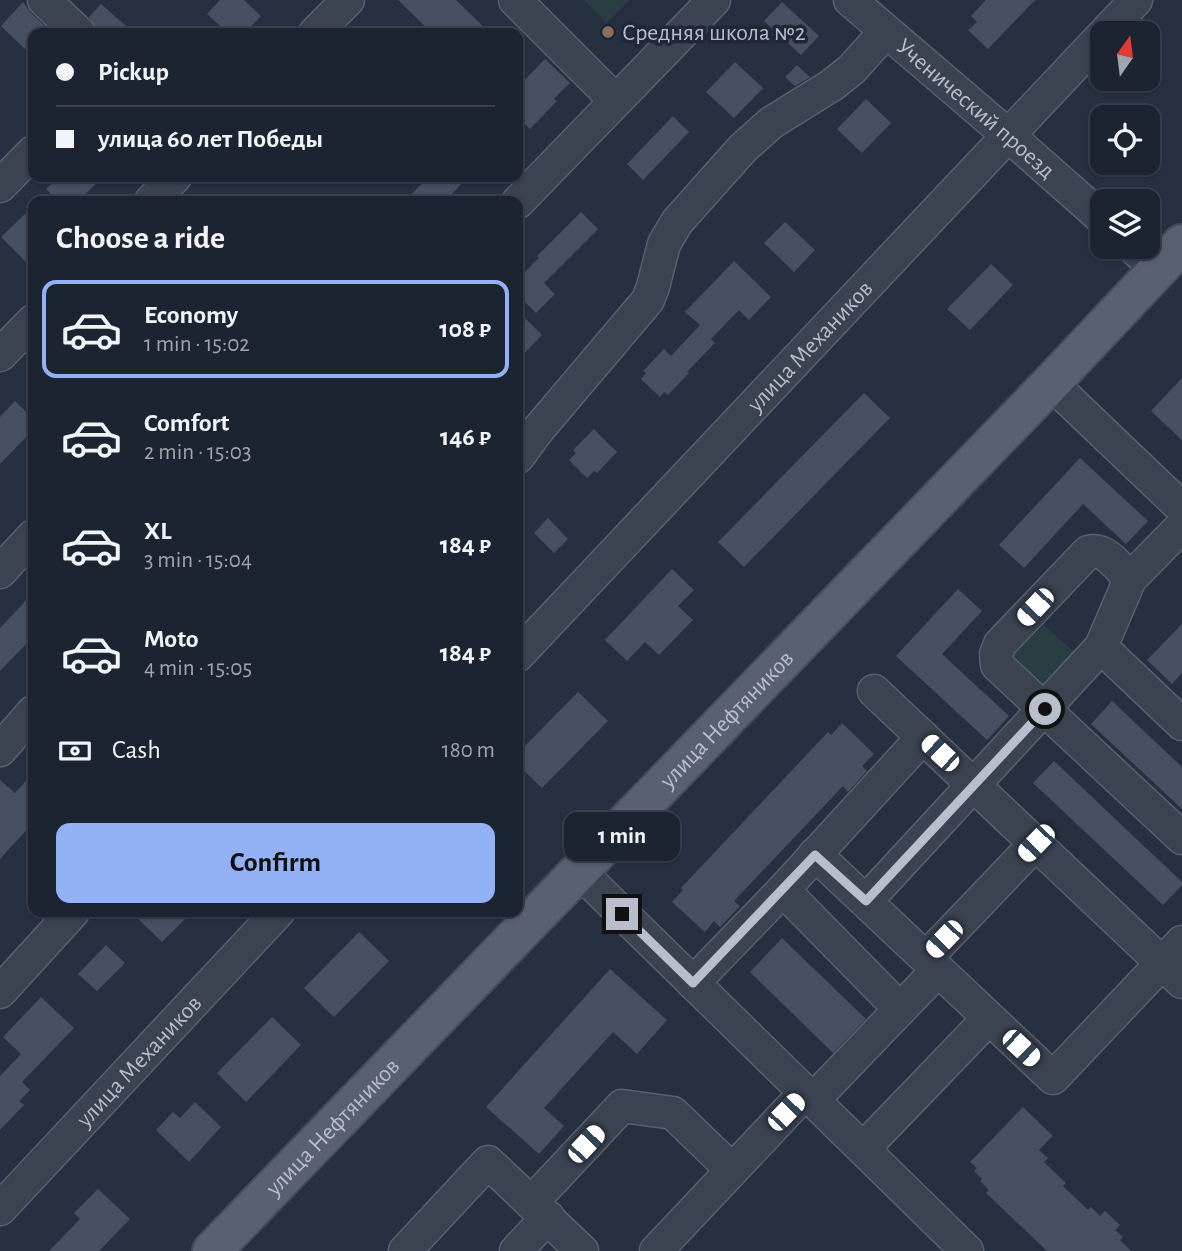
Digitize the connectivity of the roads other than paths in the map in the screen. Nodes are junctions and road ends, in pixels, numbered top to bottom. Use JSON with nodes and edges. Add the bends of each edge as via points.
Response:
{"nodes":[{"id":1,"x":44,"y":0,"type":"edge"},
{"id":2,"x":348,"y":0,"type":"edge"},
{"id":3,"x":515,"y":0,"type":"edge"},
{"id":4,"x":714,"y":0,"type":"edge"},
{"id":5,"x":850,"y":0,"type":"edge"},
{"id":6,"x":1136,"y":0,"type":"edge"},
{"id":7,"x":1117,"y":21,"type":"edge"},
{"id":8,"x":74,"y":28,"type":"edge"},
{"id":9,"x":320,"y":28,"type":"edge"},
{"id":10,"x":886,"y":31,"type":"junction"},
{"id":11,"x":1090,"y":50,"type":"edge"},
{"id":12,"x":616,"y":101,"type":"junction"},
{"id":13,"x":1009,"y":136,"type":"junction"},
{"id":14,"x":28,"y":157,"type":"edge"},
{"id":15,"x":0,"y":186,"type":"edge"},
{"id":16,"x":523,"y":197,"type":"edge"},
{"id":17,"x":1090,"y":207,"type":"edge"},
{"id":18,"x":1153,"y":259,"type":"edge"},
{"id":19,"x":28,"y":326,"type":"edge"},
{"id":20,"x":0,"y":355,"type":"edge"},
{"id":21,"x":1051,"y":383,"type":"junction"},
{"id":22,"x":523,"y":450,"type":"edge"},
{"id":23,"x":1182,"y":508,"type":"edge"},
{"id":24,"x":1182,"y":526,"type":"edge"},
{"id":25,"x":28,"y":541,"type":"edge"},
{"id":26,"x":0,"y":572,"type":"edge"},
{"id":27,"x":1130,"y":579,"type":"junction"},
{"id":28,"x":1101,"y":647,"type":"junction"},
{"id":29,"x":523,"y":650,"type":"edge"},
{"id":30,"x":874,"y":691,"type":"dead end"},
{"id":31,"x":1045,"y":709,"type":"junction"},
{"id":32,"x":1178,"y":712,"type":"edge"},
{"id":33,"x":28,"y":718,"type":"edge"},
{"id":34,"x":923,"y":737,"type":"junction"},
{"id":35,"x":0,"y":750,"type":"edge"},
{"id":36,"x":974,"y":785,"type":"junction"},
{"id":37,"x":1182,"y":838,"type":"edge"},
{"id":38,"x":1036,"y":843,"type":"junction"},
{"id":39,"x":815,"y":855,"type":"junction"},
{"id":40,"x":579,"y":871,"type":"junction"},
{"id":41,"x":783,"y":890,"type":"junction"},
{"id":42,"x":866,"y":901,"type":"junction"},
{"id":43,"x":68,"y":917,"type":"edge"},
{"id":44,"x":273,"y":917,"type":"edge"},
{"id":45,"x":1175,"y":962,"type":"edge"},
{"id":46,"x":932,"y":964,"type":"junction"},
{"id":47,"x":693,"y":983,"type":"junction"},
{"id":48,"x":0,"y":992,"type":"edge"},
{"id":49,"x":901,"y":1009,"type":"junction"},
{"id":50,"x":989,"y":1018,"type":"junction"},
{"id":51,"x":809,"y":1096,"type":"junction"},
{"id":52,"x":863,"y":1149,"type":"junction"},
{"id":53,"x":732,"y":1170,"type":"junction"},
{"id":54,"x":0,"y":1209,"type":"edge"},
{"id":55,"x":539,"y":1210,"type":"junction"},
{"id":56,"x":212,"y":1251,"type":"edge"},
{"id":57,"x":405,"y":1251,"type":"edge"},
{"id":58,"x":516,"y":1251,"type":"edge"},
{"id":59,"x":582,"y":1251,"type":"edge"},
{"id":60,"x":656,"y":1251,"type":"edge"},
{"id":61,"x":967,"y":1251,"type":"edge"}],
"edges":[{"from":1,"to":8,"type":"street"},
{"from":2,"to":9,"type":"street"},
{"from":3,"to":12,"type":"street"},
{"from":4,"to":12,"type":"street"},
{"from":5,"to":10,"type":"street","name":"Ученический проезд"},
{"from":6,"to":7,"type":"street","name":"улица Механиков"},
{"from":10,"to":13,"type":"street","name":"Ученический проезд"},
{"from":10,"to":22,"type":"street","via":[[852,69],[771,123],[743,148],[677,222],[664,244],[648,300]]},
{"from":11,"to":13,"type":"street","name":"улица Механиков"},
{"from":12,"to":16,"type":"street"},
{"from":13,"to":17,"type":"street","name":"Ученический проезд"},
{"from":13,"to":29,"type":"street","name":"улица Механиков"},
{"from":14,"to":15,"type":"street"},
{"from":18,"to":21,"type":"main road","name":"улица Нефтяников"},
{"from":19,"to":20,"type":"street"},
{"from":21,"to":23,"type":"street"},
{"from":21,"to":40,"type":"main road","name":"улица Нефтяников"},
{"from":24,"to":27,"type":"street"},
{"from":25,"to":26,"type":"street"},
{"from":27,"to":28,"type":"street"},
{"from":27,"to":31,"type":"street","via":[[1104,553],[1088,552],[1000,644],[997,665]]},
{"from":28,"to":31,"type":"street"},
{"from":28,"to":32,"type":"street"},
{"from":30,"to":34,"type":"street"},
{"from":31,"to":36,"type":"street"},
{"from":31,"to":37,"type":"street"},
{"from":33,"to":35,"type":"street"},
{"from":34,"to":36,"type":"street"},
{"from":34,"to":39,"type":"street"},
{"from":36,"to":38,"type":"street"},
{"from":36,"to":42,"type":"street"},
{"from":38,"to":45,"type":"street"},
{"from":38,"to":46,"type":"street"},
{"from":39,"to":41,"type":"street"},
{"from":39,"to":42,"type":"street"},
{"from":40,"to":47,"type":"street"},
{"from":40,"to":56,"type":"main road","name":"улица Нефтяников"},
{"from":41,"to":47,"type":"street"},
{"from":41,"to":49,"type":"street"},
{"from":42,"to":46,"type":"street"},
{"from":43,"to":48,"type":"street"},
{"from":44,"to":54,"type":"street","name":"улица Механиков"},
{"from":45,"to":50,"type":"street","via":[[1053,1079]]},
{"from":46,"to":49,"type":"street"},
{"from":46,"to":50,"type":"street"},
{"from":47,"to":51,"type":"street"},
{"from":49,"to":51,"type":"street"},
{"from":50,"to":52,"type":"street"},
{"from":51,"to":52,"type":"street"},
{"from":51,"to":53,"type":"street"},
{"from":52,"to":61,"type":"street"},
{"from":53,"to":55,"type":"street","via":[[673,1113],[622,1106]]},
{"from":53,"to":60,"type":"street"},
{"from":55,"to":57,"type":"street","via":[[488,1162]]},
{"from":55,"to":58,"type":"street"},
{"from":55,"to":59,"type":"street"}]}
